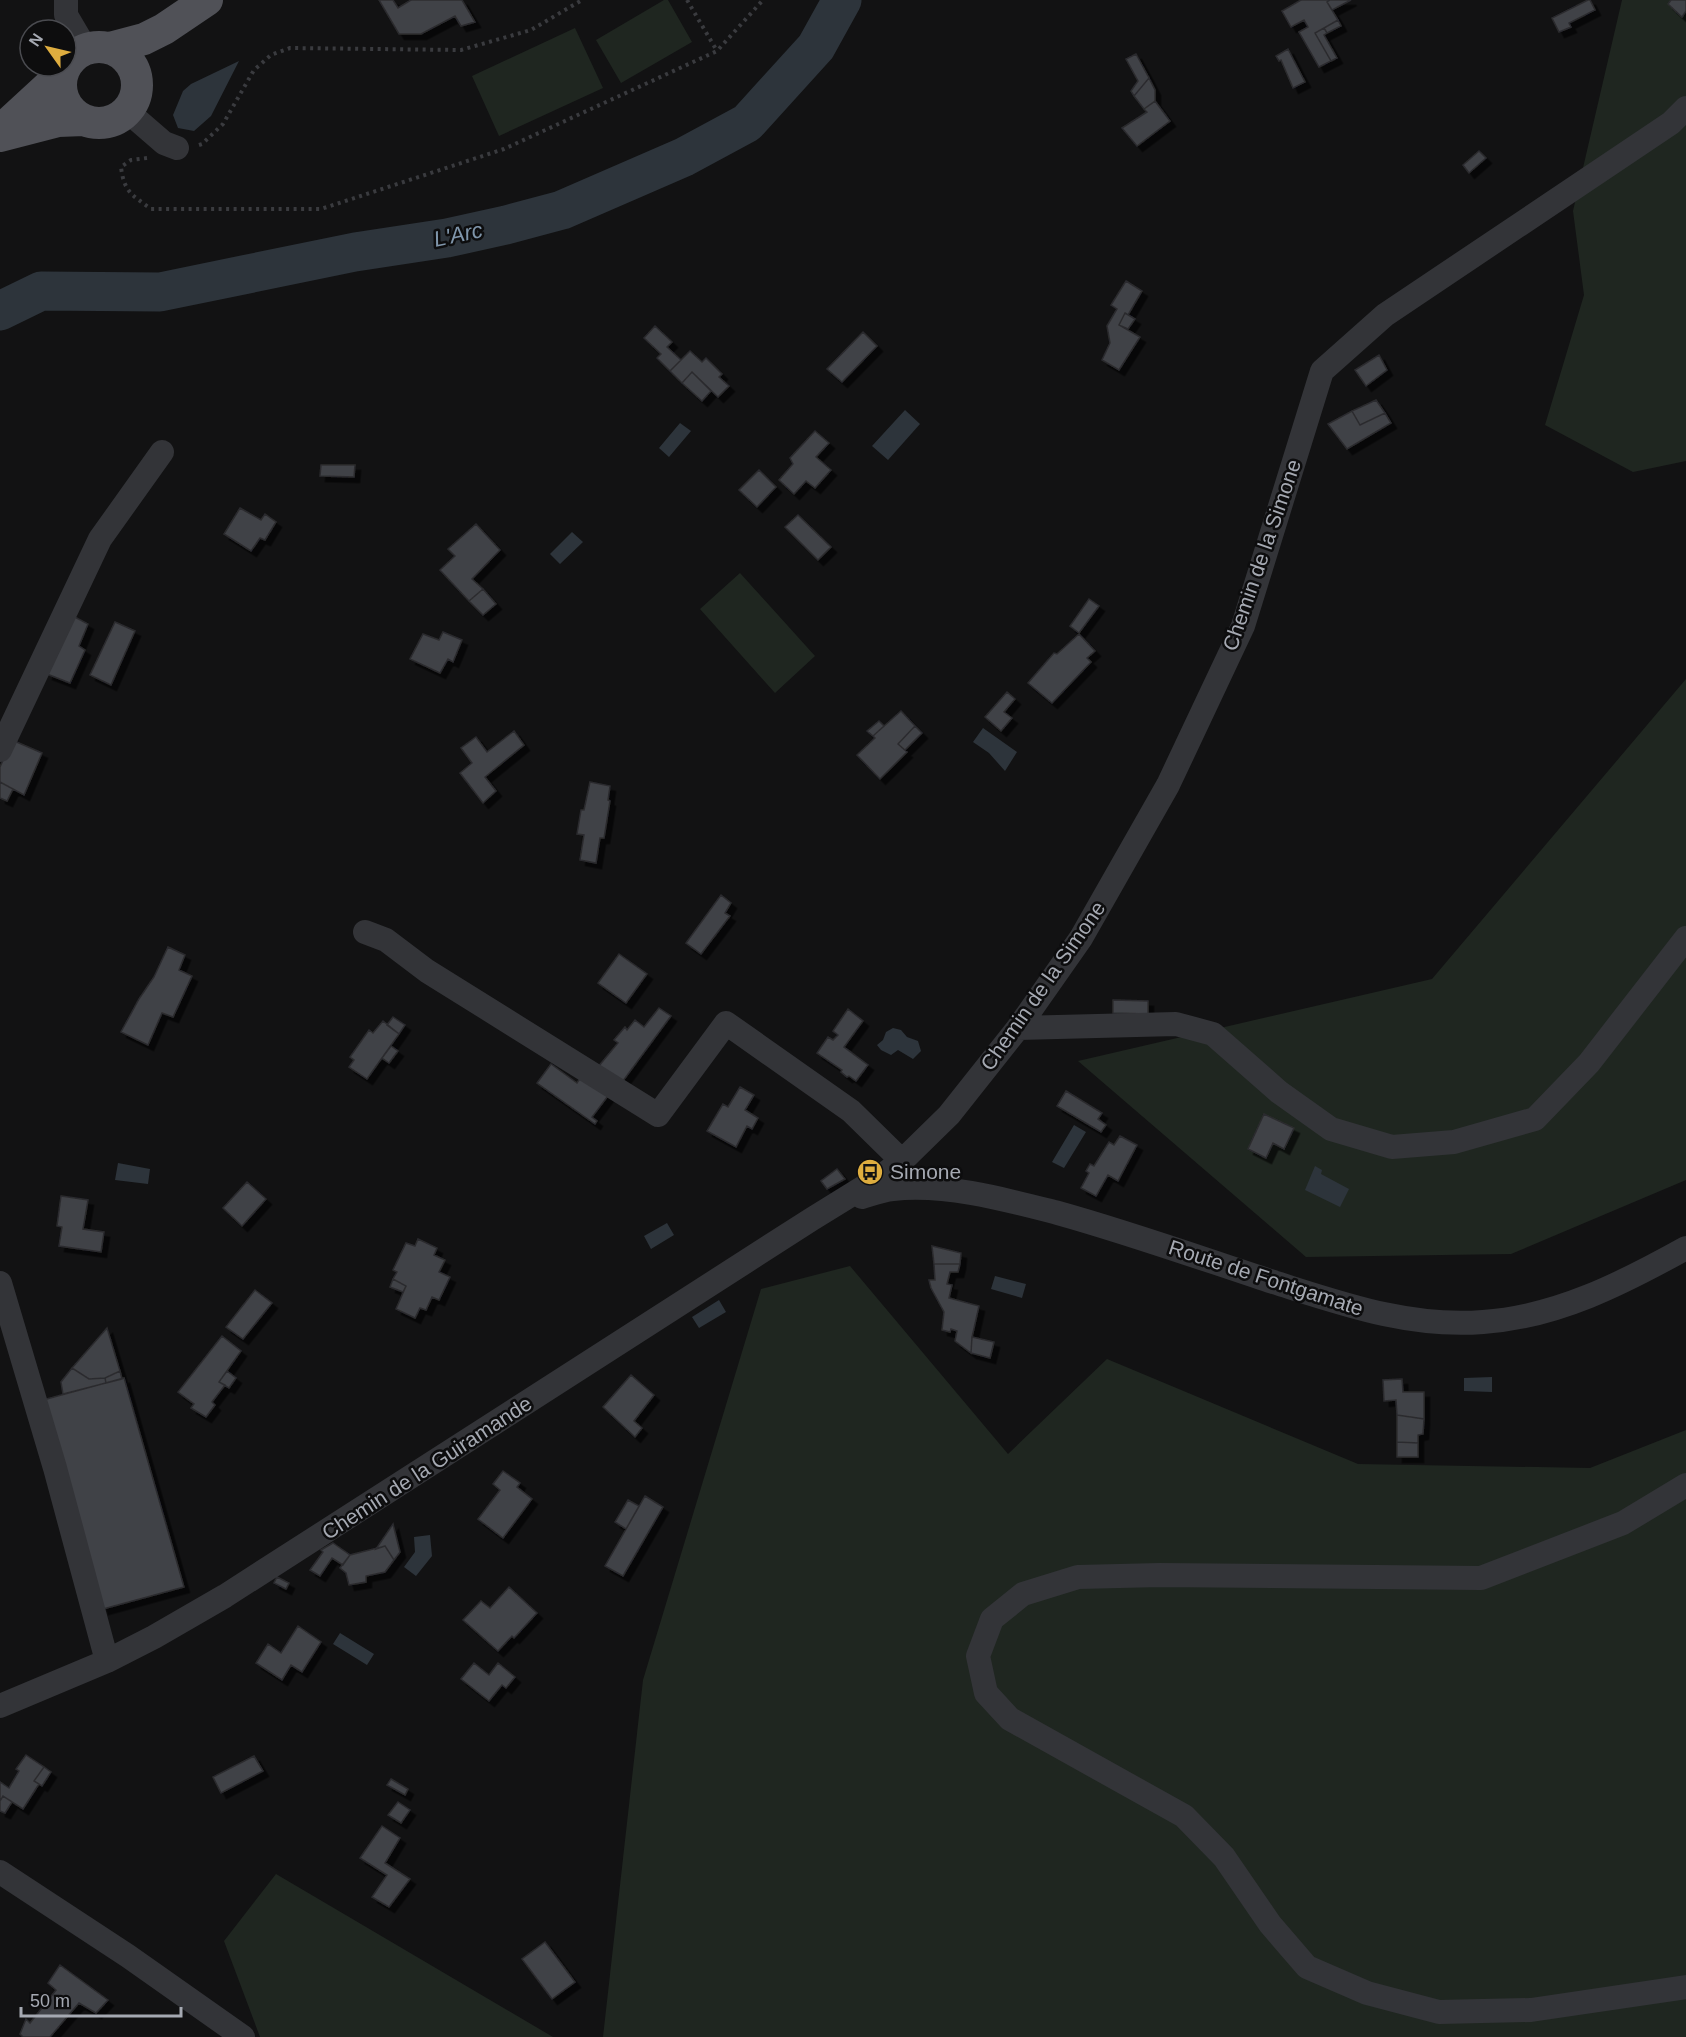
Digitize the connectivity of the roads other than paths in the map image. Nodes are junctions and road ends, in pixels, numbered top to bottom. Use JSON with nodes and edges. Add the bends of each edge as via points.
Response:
{"nodes":[{"id":1,"x":66,"y":0,"type":"edge"},
{"id":2,"x":207,"y":0,"type":"edge"},
{"id":3,"x":67,"y":18,"type":"edge"},
{"id":4,"x":164,"y":29,"type":"junction"},
{"id":5,"x":78,"y":61,"type":"edge"},
{"id":6,"x":59,"y":78,"type":"edge"},
{"id":7,"x":70,"y":78,"type":"edge"},
{"id":8,"x":132,"y":101,"type":"junction"},
{"id":9,"x":1686,"y":108,"type":"edge"},
{"id":10,"x":84,"y":120,"type":"junction"},
{"id":11,"x":0,"y":131,"type":"edge"},
{"id":12,"x":0,"y":136,"type":"edge"},
{"id":13,"x":171,"y":146,"type":"road end"},
{"id":14,"x":162,"y":452,"type":"dead end"},
{"id":15,"x":0,"y":750,"type":"edge"},
{"id":16,"x":365,"y":932,"type":"dead end"},
{"id":17,"x":1686,"y":938,"type":"edge"},
{"id":18,"x":1018,"y":1028,"type":"junction"},
{"id":19,"x":902,"y":1161,"type":"junction"},
{"id":20,"x":839,"y":1203,"type":"junction"},
{"id":21,"x":1686,"y":1248,"type":"edge"},
{"id":22,"x":0,"y":1283,"type":"edge"},
{"id":23,"x":1686,"y":1485,"type":"edge"},
{"id":24,"x":107,"y":1661,"type":"junction"},
{"id":25,"x":0,"y":1706,"type":"edge"},
{"id":26,"x":0,"y":1872,"type":"edge"},
{"id":27,"x":1686,"y":1987,"type":"edge"},
{"id":28,"x":243,"y":2037,"type":"edge"}],
"edges":[{"from":1,"to":3,"type":"street"},
{"from":2,"to":4,"type":"main road"},
{"from":4,"to":5,"type":"main road"},
{"from":4,"to":8,"type":"main road","via":[[151,49]]},
{"from":5,"to":8,"type":"main road","via":[[119,52],[132,65],[137,82]]},
{"from":6,"to":11,"type":"main road"},
{"from":7,"to":10,"type":"main road","via":[[62,93],[65,103]]},
{"from":8,"to":10,"type":"main road","via":[[111,121]]},
{"from":8,"to":13,"type":"street"},
{"from":9,"to":18,"type":"street","name":"Chemin de la Simone","via":[[1671,123],[1385,315],[1322,371],[1243,626],[1168,784],[1081,938]]},
{"from":10,"to":12,"type":"main road","via":[[58,121]]},
{"from":14,"to":15,"type":"street","via":[[100,539]]},
{"from":16,"to":19,"type":"street","via":[[386,940],[427,972],[658,1115],[726,1023],[851,1111]]},
{"from":17,"to":18,"type":"street","via":[[1589,1063],[1535,1119],[1454,1142],[1392,1147],[1331,1129],[1279,1092],[1213,1034],[1176,1024]]},
{"from":18,"to":19,"type":"street","name":"Chemin de la Simone","via":[[949,1115]]},
{"from":19,"to":20,"type":"street","name":"Chemin de la Simone"},
{"from":20,"to":21,"type":"street","name":"Route de Fontgamate","via":[[891,1189],[918,1188],[998,1197],[1347,1305],[1434,1323],[1484,1323],[1544,1311],[1584,1299]]},
{"from":20,"to":24,"type":"street","name":"Chemin de la Guiramande","via":[[247,1583]]},
{"from":22,"to":24,"type":"street"},
{"from":23,"to":27,"type":"street","via":[[1623,1524],[1481,1578],[1078,1577],[1015,1600],[992,1619],[978,1656],[986,1693],[1010,1719],[1184,1816],[1224,1857],[1270,1924],[1307,1967],[1367,1993],[1439,2012],[1532,2010]]},
{"from":24,"to":25,"type":"street","name":"Chemin de la Guiramande"},
{"from":26,"to":28,"type":"street"}]}
